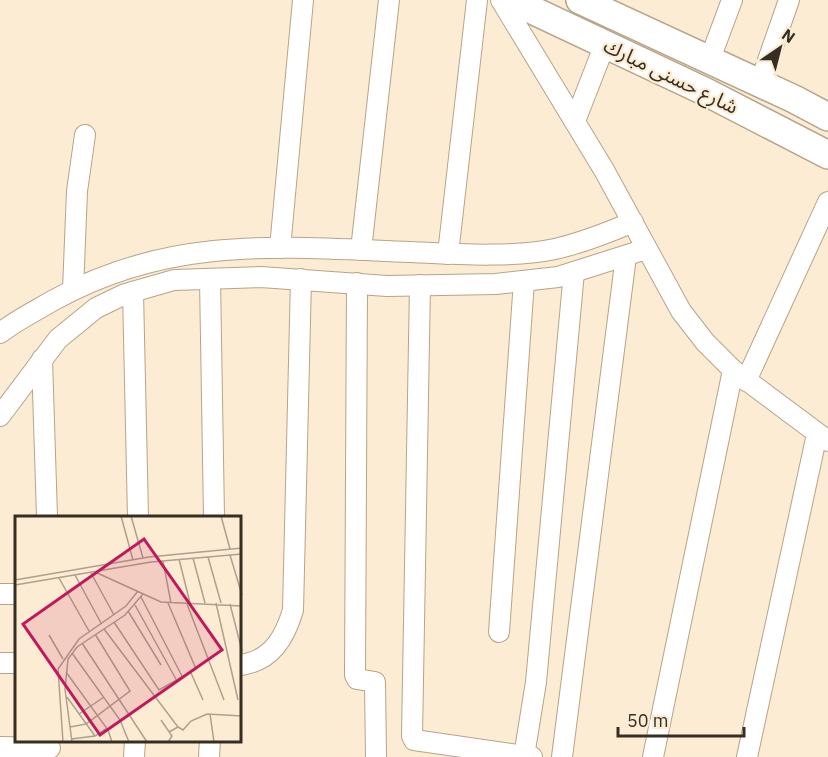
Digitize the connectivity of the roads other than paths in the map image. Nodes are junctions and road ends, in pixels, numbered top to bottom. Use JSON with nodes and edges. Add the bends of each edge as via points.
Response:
{"nodes":[{"id":1,"x":303,"y":0,"type":"edge"},
{"id":2,"x":389,"y":0,"type":"edge"},
{"id":3,"x":477,"y":0,"type":"edge"},
{"id":4,"x":501,"y":0,"type":"edge"},
{"id":5,"x":512,"y":0,"type":"edge"},
{"id":6,"x":580,"y":0,"type":"edge"},
{"id":7,"x":732,"y":0,"type":"edge"},
{"id":8,"x":789,"y":0,"type":"edge"},
{"id":9,"x":605,"y":44,"type":"junction"},
{"id":10,"x":711,"y":59,"type":"junction"},
{"id":11,"x":760,"y":83,"type":"junction"},
{"id":12,"x":828,"y":117,"type":"edge"},
{"id":13,"x":575,"y":121,"type":"junction"},
{"id":14,"x":85,"y":135,"type":"dead end"},
{"id":15,"x":828,"y":155,"type":"edge"},
{"id":16,"x":828,"y":202,"type":"edge"},
{"id":17,"x":633,"y":222,"type":"junction"},
{"id":18,"x":280,"y":248,"type":"junction"},
{"id":19,"x":646,"y":249,"type":"junction"},
{"id":20,"x":361,"y":250,"type":"junction"},
{"id":21,"x":448,"y":254,"type":"junction"},
{"id":22,"x":626,"y":255,"type":"junction"},
{"id":23,"x":574,"y":272,"type":"junction"},
{"id":24,"x":210,"y":279,"type":"junction"},
{"id":25,"x":301,"y":279,"type":"junction"},
{"id":26,"x":524,"y":281,"type":"junction"},
{"id":27,"x":357,"y":283,"type":"junction"},
{"id":28,"x":420,"y":285,"type":"junction"},
{"id":29,"x":73,"y":290,"type":"junction"},
{"id":30,"x":133,"y":292,"type":"junction"},
{"id":31,"x":0,"y":333,"type":"edge"},
{"id":32,"x":42,"y":359,"type":"junction"},
{"id":33,"x":740,"y":376,"type":"junction"},
{"id":34,"x":0,"y":416,"type":"edge"},
{"id":35,"x":822,"y":437,"type":"edge"},
{"id":36,"x":47,"y":516,"type":"edge"},
{"id":37,"x":138,"y":516,"type":"edge"},
{"id":38,"x":214,"y":516,"type":"edge"},
{"id":39,"x":499,"y":632,"type":"dead end"},
{"id":40,"x":242,"y":665,"type":"edge"},
{"id":41,"x":135,"y":742,"type":"edge"},
{"id":42,"x":210,"y":742,"type":"edge"},
{"id":43,"x":0,"y":747,"type":"edge"},
{"id":44,"x":50,"y":748,"type":"edge"},
{"id":45,"x":134,"y":757,"type":"edge"},
{"id":46,"x":209,"y":757,"type":"edge"},
{"id":47,"x":376,"y":757,"type":"edge"},
{"id":48,"x":528,"y":757,"type":"edge"},
{"id":49,"x":562,"y":757,"type":"edge"},
{"id":50,"x":653,"y":757,"type":"edge"},
{"id":51,"x":747,"y":757,"type":"edge"}],
"edges":[{"from":1,"to":18,"type":"street"},
{"from":2,"to":20,"type":"street"},
{"from":3,"to":21,"type":"street"},
{"from":4,"to":13,"type":"street"},
{"from":5,"to":9,"type":"main road","name":"شارع حسنى مبارك"},
{"from":6,"to":10,"type":"main road","name":"شارع حسنى مبارك"},
{"from":7,"to":10,"type":"street"},
{"from":8,"to":11,"type":"street"},
{"from":9,"to":13,"type":"street"},
{"from":9,"to":15,"type":"main road","name":"شارع حسنى مبارك"},
{"from":10,"to":11,"type":"main road","name":"شارع حسنى مبارك"},
{"from":11,"to":12,"type":"main road","name":"شارع حسنى مبارك"},
{"from":13,"to":17,"type":"street"},
{"from":14,"to":29,"type":"street","via":[[77,191]]},
{"from":16,"to":33,"type":"street"},
{"from":17,"to":19,"type":"street"},
{"from":17,"to":21,"type":"street","via":[[554,249]]},
{"from":18,"to":20,"type":"street"},
{"from":18,"to":29,"type":"street","via":[[209,250],[155,259],[101,276]]},
{"from":19,"to":22,"type":"street"},
{"from":19,"to":33,"type":"street","via":[[681,311],[705,342]]},
{"from":20,"to":21,"type":"street"},
{"from":22,"to":23,"type":"street"},
{"from":22,"to":49,"type":"street"},
{"from":23,"to":26,"type":"street"},
{"from":23,"to":48,"type":"street"},
{"from":24,"to":25,"type":"street"},
{"from":24,"to":30,"type":"street","via":[[174,280]]},
{"from":24,"to":38,"type":"street"},
{"from":25,"to":27,"type":"street"},
{"from":25,"to":40,"type":"street","via":[[293,610],[286,635],[274,650]]},
{"from":26,"to":28,"type":"street"},
{"from":26,"to":39,"type":"street"},
{"from":27,"to":28,"type":"street"},
{"from":27,"to":47,"type":"street","via":[[355,675],[357,679],[375,682]]},
{"from":28,"to":48,"type":"street","via":[[412,736],[414,740]]},
{"from":29,"to":31,"type":"street","via":[[16,320]]},
{"from":30,"to":32,"type":"street","via":[[96,308],[58,339]]},
{"from":30,"to":37,"type":"street"},
{"from":32,"to":34,"type":"street"},
{"from":32,"to":36,"type":"street"},
{"from":33,"to":35,"type":"street"},
{"from":33,"to":50,"type":"street"},
{"from":35,"to":51,"type":"street"},
{"from":41,"to":45,"type":"street"},
{"from":42,"to":46,"type":"street"},
{"from":43,"to":44,"type":"street"}]}
